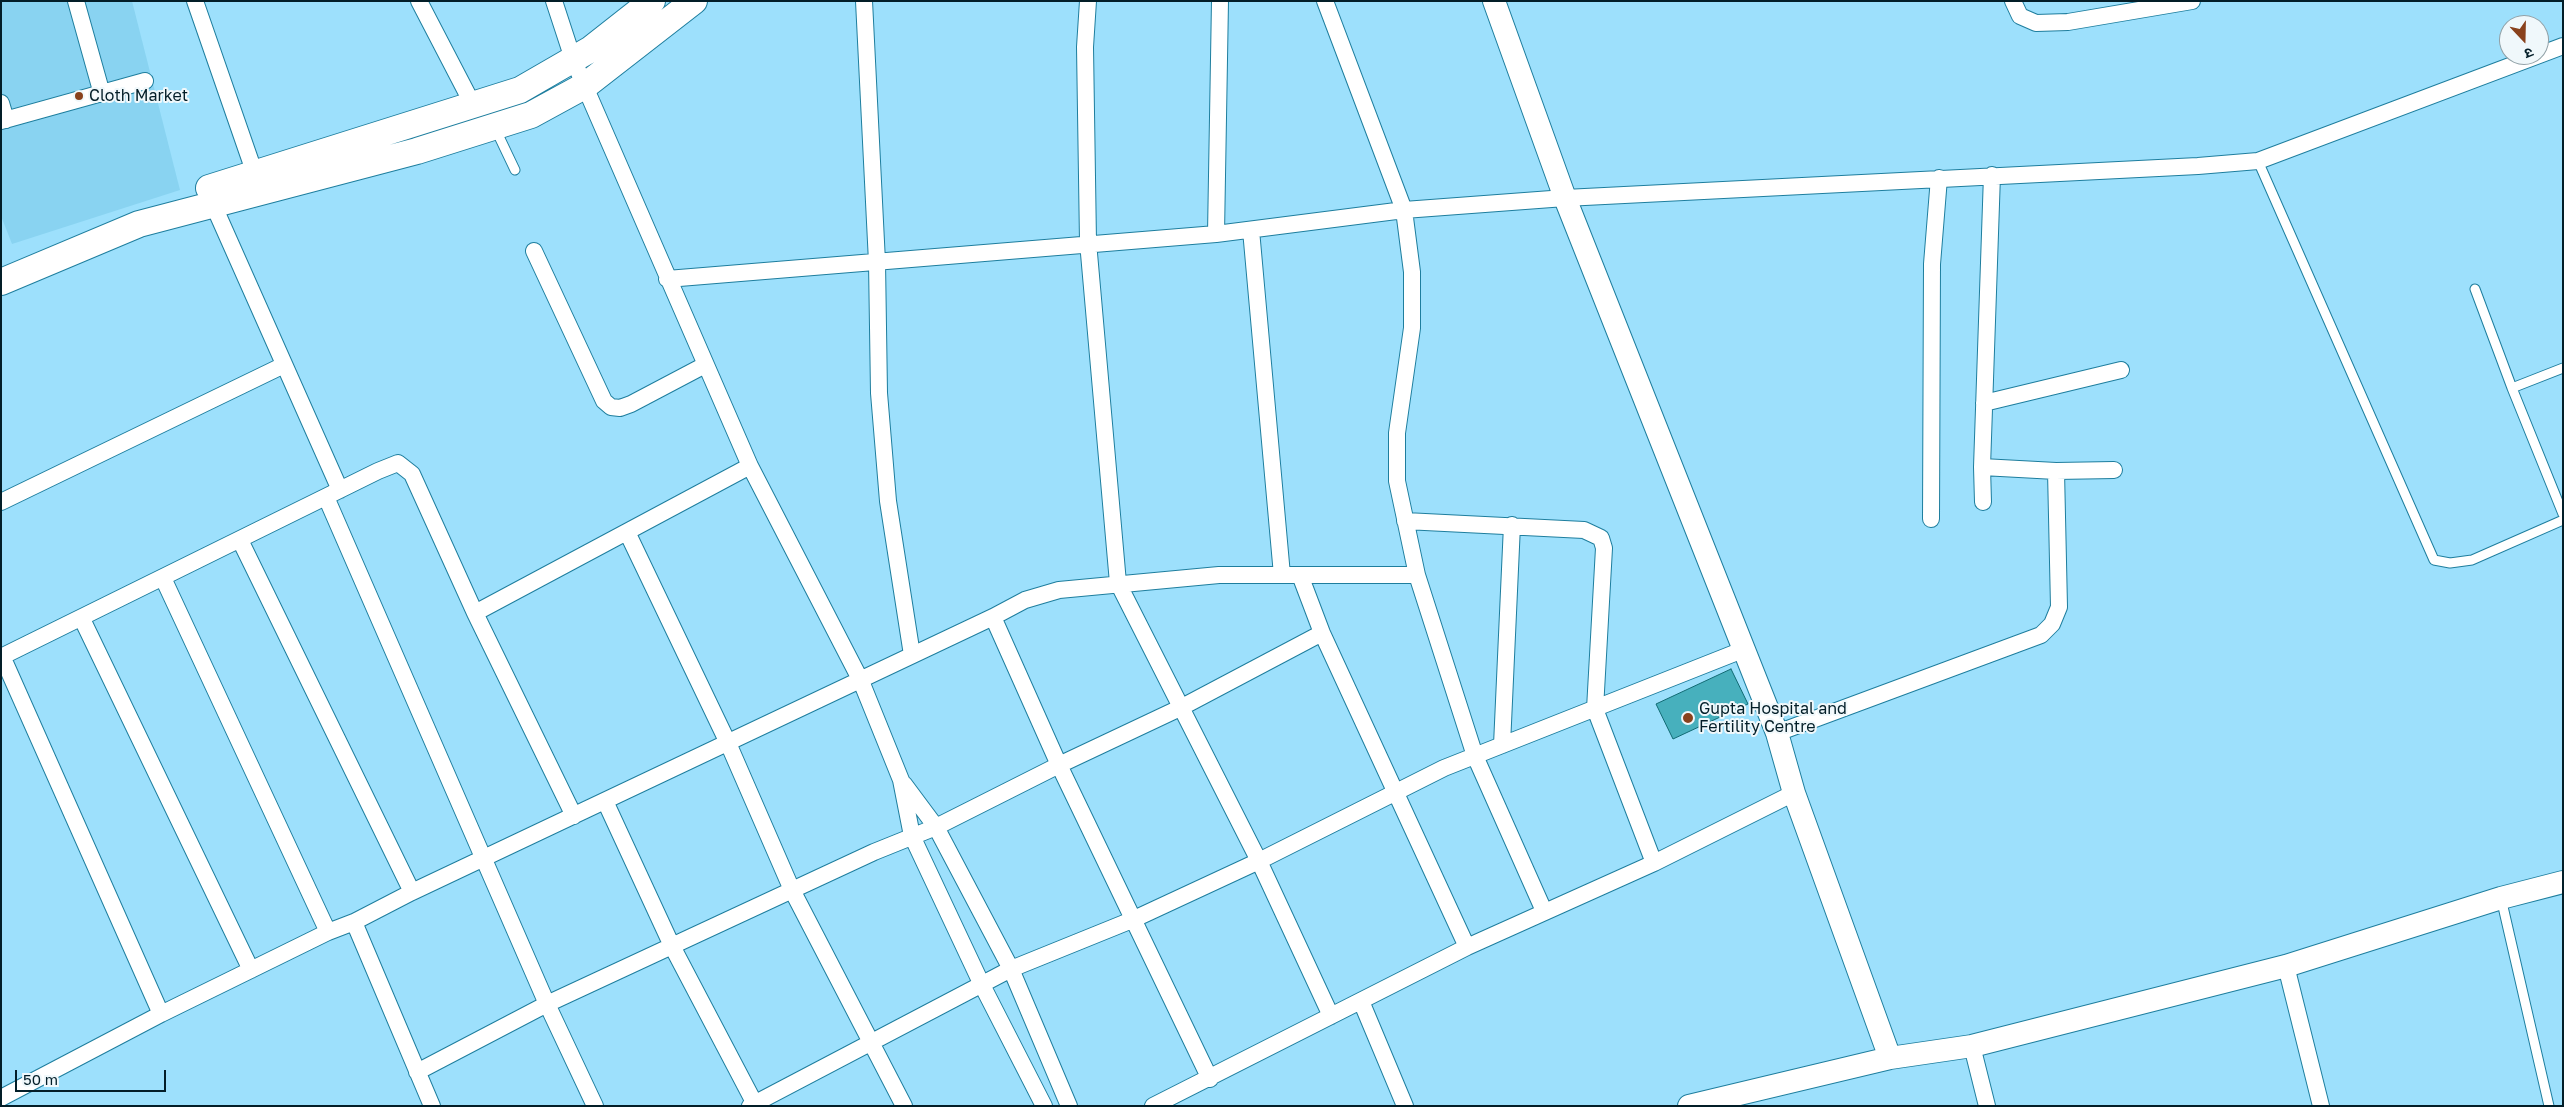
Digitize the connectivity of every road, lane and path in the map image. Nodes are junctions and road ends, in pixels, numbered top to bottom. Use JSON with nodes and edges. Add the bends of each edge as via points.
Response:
{"nodes":[{"id":1,"x":76,"y":1,"type":"edge"},
{"id":2,"x":195,"y":1,"type":"edge"},
{"id":3,"x":420,"y":1,"type":"edge"},
{"id":4,"x":554,"y":1,"type":"edge"},
{"id":5,"x":652,"y":1,"type":"edge"},
{"id":6,"x":694,"y":1,"type":"edge"},
{"id":7,"x":864,"y":1,"type":"edge"},
{"id":8,"x":1088,"y":1,"type":"edge"},
{"id":9,"x":1220,"y":1,"type":"edge"},
{"id":10,"x":1325,"y":1,"type":"edge"},
{"id":11,"x":1494,"y":1,"type":"edge"},
{"id":12,"x":2013,"y":1,"type":"edge"},
{"id":13,"x":2192,"y":1,"type":"edge"},
{"id":14,"x":2146,"y":5,"type":"edge"},
{"id":15,"x":2563,"y":46,"type":"edge"},
{"id":16,"x":573,"y":60,"type":"junction"},
{"id":17,"x":145,"y":81,"type":"dead end"},
{"id":18,"x":586,"y":85,"type":"junction"},
{"id":19,"x":102,"y":94,"type":"junction"},
{"id":20,"x":1,"y":103,"type":"edge"},
{"id":21,"x":472,"y":105,"type":"junction"},
{"id":22,"x":4,"y":121,"type":"edge"},
{"id":23,"x":495,"y":127,"type":"junction"},
{"id":24,"x":2258,"y":161,"type":"junction"},
{"id":25,"x":515,"y":170,"type":"dead end"},
{"id":26,"x":255,"y":174,"type":"junction"},
{"id":27,"x":1992,"y":175,"type":"junction"},
{"id":28,"x":1939,"y":178,"type":"junction"},
{"id":29,"x":1565,"y":198,"type":"junction"},
{"id":30,"x":213,"y":204,"type":"junction"},
{"id":31,"x":1404,"y":210,"type":"junction"},
{"id":32,"x":1251,"y":230,"type":"junction"},
{"id":33,"x":1216,"y":234,"type":"junction"},
{"id":34,"x":1088,"y":242,"type":"junction"},
{"id":35,"x":534,"y":251,"type":"dead end"},
{"id":36,"x":1,"y":262,"type":"edge"},
{"id":37,"x":877,"y":262,"type":"junction"},
{"id":38,"x":667,"y":279,"type":"junction"},
{"id":39,"x":1,"y":282,"type":"edge"},
{"id":40,"x":2476,"y":289,"type":"dead end"},
{"id":41,"x":284,"y":365,"type":"junction"},
{"id":42,"x":705,"y":365,"type":"junction"},
{"id":43,"x":2563,"y":368,"type":"edge"},
{"id":44,"x":2120,"y":370,"type":"dead end"},
{"id":45,"x":2512,"y":388,"type":"junction"},
{"id":46,"x":1984,"y":403,"type":"junction"},
{"id":47,"x":750,"y":466,"type":"junction"},
{"id":48,"x":1982,"y":467,"type":"junction"},
{"id":49,"x":2114,"y":470,"type":"dead end"},
{"id":50,"x":2056,"y":471,"type":"junction"},
{"id":51,"x":333,"y":493,"type":"junction"},
{"id":52,"x":1,"y":502,"type":"edge"},
{"id":53,"x":1983,"y":502,"type":"dead end"},
{"id":54,"x":2563,"y":514,"type":"edge"},
{"id":55,"x":1931,"y":519,"type":"dead end"},
{"id":56,"x":2563,"y":520,"type":"edge"},
{"id":57,"x":1405,"y":521,"type":"junction"},
{"id":58,"x":1512,"y":526,"type":"junction"},
{"id":59,"x":627,"y":532,"type":"junction"},
{"id":60,"x":240,"y":540,"type":"junction"},
{"id":61,"x":1282,"y":574,"type":"junction"},
{"id":62,"x":1300,"y":575,"type":"junction"},
{"id":63,"x":1417,"y":575,"type":"junction"},
{"id":64,"x":163,"y":578,"type":"junction"},
{"id":65,"x":1118,"y":583,"type":"junction"},
{"id":66,"x":475,"y":613,"type":"junction"},
{"id":67,"x":993,"y":617,"type":"junction"},
{"id":68,"x":82,"y":619,"type":"junction"},
{"id":69,"x":1322,"y":633,"type":"junction"},
{"id":70,"x":1745,"y":649,"type":"junction"},
{"id":71,"x":912,"y":655,"type":"junction"},
{"id":72,"x":2,"y":657,"type":"edge"},
{"id":73,"x":861,"y":680,"type":"junction"},
{"id":74,"x":1182,"y":707,"type":"junction"},
{"id":75,"x":1595,"y":709,"type":"junction"},
{"id":76,"x":1777,"y":733,"type":"junction"},
{"id":77,"x":728,"y":743,"type":"junction"},
{"id":78,"x":1502,"y":745,"type":"junction"},
{"id":79,"x":1475,"y":756,"type":"junction"},
{"id":80,"x":1059,"y":765,"type":"junction"},
{"id":81,"x":901,"y":780,"type":"junction"},
{"id":82,"x":1397,"y":792,"type":"junction"},
{"id":83,"x":1794,"y":793,"type":"junction"},
{"id":84,"x":605,"y":801,"type":"junction"},
{"id":85,"x":574,"y":816,"type":"junction"},
{"id":86,"x":936,"y":827,"type":"junction"},
{"id":87,"x":912,"y":836,"type":"junction"},
{"id":88,"x":484,"y":858,"type":"junction"},
{"id":89,"x":1259,"y":861,"type":"junction"},
{"id":90,"x":1654,"y":863,"type":"junction"},
{"id":91,"x":2563,"y":882,"type":"edge"},
{"id":92,"x":792,"y":890,"type":"junction"},
{"id":93,"x":412,"y":892,"type":"junction"},
{"id":94,"x":2501,"y":898,"type":"junction"},
{"id":95,"x":1544,"y":911,"type":"junction"},
{"id":96,"x":1132,"y":920,"type":"junction"},
{"id":97,"x":354,"y":922,"type":"junction"},
{"id":98,"x":328,"y":932,"type":"junction"},
{"id":99,"x":672,"y":946,"type":"junction"},
{"id":100,"x":1467,"y":947,"type":"junction"},
{"id":101,"x":2286,"y":966,"type":"junction"},
{"id":102,"x":1011,"y":969,"type":"junction"},
{"id":103,"x":251,"y":970,"type":"junction"},
{"id":104,"x":982,"y":985,"type":"junction"},
{"id":105,"x":1361,"y":1001,"type":"junction"},
{"id":106,"x":546,"y":1004,"type":"junction"},
{"id":107,"x":162,"y":1014,"type":"junction"},
{"id":108,"x":1331,"y":1016,"type":"junction"},
{"id":109,"x":873,"y":1042,"type":"junction"},
{"id":110,"x":1972,"y":1046,"type":"junction"},
{"id":111,"x":1890,"y":1058,"type":"junction"},
{"id":112,"x":417,"y":1072,"type":"junction"},
{"id":113,"x":1210,"y":1079,"type":"junction"},
{"id":114,"x":1,"y":1098,"type":"edge"},
{"id":115,"x":754,"y":1105,"type":"edge"},
{"id":116,"x":432,"y":1106,"type":"edge"},
{"id":117,"x":595,"y":1106,"type":"edge"},
{"id":118,"x":904,"y":1106,"type":"edge"},
{"id":119,"x":1044,"y":1106,"type":"edge"},
{"id":120,"x":1069,"y":1106,"type":"edge"},
{"id":121,"x":1153,"y":1106,"type":"edge"},
{"id":122,"x":1405,"y":1106,"type":"edge"},
{"id":123,"x":1690,"y":1106,"type":"edge"},
{"id":124,"x":1988,"y":1106,"type":"edge"},
{"id":125,"x":2321,"y":1106,"type":"edge"},
{"id":126,"x":2550,"y":1106,"type":"edge"}],
"edges":[{"from":1,"to":19,"type":"street"},
{"from":2,"to":26,"type":"street"},
{"from":3,"to":21,"type":"street"},
{"from":4,"to":16,"type":"street"},
{"from":5,"to":16,"type":"main road"},
{"from":6,"to":18,"type":"main road"},
{"from":7,"to":37,"type":"street"},
{"from":8,"to":34,"type":"street"},
{"from":9,"to":33,"type":"street"},
{"from":10,"to":31,"type":"street"},
{"from":11,"to":29,"type":"street"},
{"from":12,"to":14,"type":"street","via":[[2020,16],[2036,23],[2068,22]]},
{"from":13,"to":14,"type":"street"},
{"from":15,"to":24,"type":"street"},
{"from":16,"to":18,"type":"street"},
{"from":16,"to":21,"type":"main road","via":[[520,90]]},
{"from":17,"to":19,"type":"street"},
{"from":18,"to":23,"type":"main road","via":[[531,115]]},
{"from":18,"to":38,"type":"street"},
{"from":19,"to":22,"type":"street"},
{"from":20,"to":22,"type":"street"},
{"from":21,"to":26,"type":"main road"},
{"from":23,"to":25,"type":"lane"},
{"from":23,"to":30,"type":"main road","via":[[417,151]]},
{"from":24,"to":27,"type":"street"},
{"from":24,"to":56,"type":"lane","via":[[2434,560],[2450,563],[2472,560]]},
{"from":26,"to":36,"type":"main road","via":[[134,212]]},
{"from":27,"to":28,"type":"street"},
{"from":27,"to":46,"type":"street"},
{"from":28,"to":29,"type":"street"},
{"from":28,"to":55,"type":"street","via":[[1932,264]]},
{"from":29,"to":31,"type":"street"},
{"from":29,"to":70,"type":"street"},
{"from":30,"to":39,"type":"main road","via":[[139,224]]},
{"from":30,"to":41,"type":"street"},
{"from":31,"to":32,"type":"street"},
{"from":31,"to":57,"type":"street","via":[[1412,272],[1412,328],[1397,433],[1398,481]]},
{"from":32,"to":33,"type":"street"},
{"from":32,"to":61,"type":"street"},
{"from":33,"to":34,"type":"street"},
{"from":34,"to":37,"type":"street"},
{"from":34,"to":65,"type":"street"},
{"from":35,"to":42,"type":"street","via":[[610,407],[631,404]]},
{"from":37,"to":38,"type":"street"},
{"from":37,"to":71,"type":"street","via":[[879,393],[888,501]]},
{"from":38,"to":42,"type":"street"},
{"from":40,"to":45,"type":"lane"},
{"from":41,"to":51,"type":"street"},
{"from":41,"to":52,"type":"street"},
{"from":42,"to":47,"type":"street"},
{"from":43,"to":45,"type":"lane"},
{"from":44,"to":46,"type":"street"},
{"from":45,"to":54,"type":"lane"},
{"from":46,"to":48,"type":"street"},
{"from":47,"to":59,"type":"street"},
{"from":47,"to":73,"type":"street"},
{"from":48,"to":50,"type":"street"},
{"from":48,"to":53,"type":"street"},
{"from":49,"to":50,"type":"street"},
{"from":50,"to":76,"type":"street","via":[[2058,607],[2052,624],[2041,635]]},
{"from":51,"to":60,"type":"street"},
{"from":51,"to":66,"type":"street","via":[[398,463],[412,474]]},
{"from":51,"to":88,"type":"street"},
{"from":57,"to":58,"type":"street"},
{"from":57,"to":63,"type":"street"},
{"from":58,"to":75,"type":"street","via":[[1584,530],[1601,538],[1604,548]]},
{"from":58,"to":78,"type":"street"},
{"from":59,"to":66,"type":"street"},
{"from":59,"to":77,"type":"street"},
{"from":60,"to":64,"type":"street"},
{"from":60,"to":93,"type":"street"},
{"from":61,"to":62,"type":"street"},
{"from":61,"to":65,"type":"street","via":[[1219,574]]},
{"from":62,"to":63,"type":"street"},
{"from":62,"to":69,"type":"street"},
{"from":63,"to":79,"type":"street"},
{"from":64,"to":68,"type":"street"},
{"from":64,"to":98,"type":"street"},
{"from":65,"to":67,"type":"street","via":[[1059,590],[1025,600]]},
{"from":65,"to":74,"type":"street"},
{"from":66,"to":85,"type":"street"},
{"from":67,"to":71,"type":"street"},
{"from":67,"to":80,"type":"street"},
{"from":68,"to":72,"type":"street"},
{"from":68,"to":103,"type":"street"},
{"from":69,"to":74,"type":"street"},
{"from":69,"to":82,"type":"street"},
{"from":70,"to":75,"type":"street"},
{"from":70,"to":76,"type":"street"},
{"from":71,"to":73,"type":"street"},
{"from":72,"to":107,"type":"street"},
{"from":73,"to":77,"type":"street"},
{"from":73,"to":81,"type":"street"},
{"from":74,"to":80,"type":"street"},
{"from":74,"to":89,"type":"street"},
{"from":75,"to":78,"type":"street"},
{"from":75,"to":90,"type":"street"},
{"from":76,"to":83,"type":"street"},
{"from":77,"to":84,"type":"street"},
{"from":77,"to":92,"type":"street"},
{"from":78,"to":79,"type":"street"},
{"from":79,"to":82,"type":"street"},
{"from":79,"to":95,"type":"street"},
{"from":80,"to":86,"type":"street"},
{"from":80,"to":96,"type":"street"},
{"from":81,"to":86,"type":"street"},
{"from":81,"to":87,"type":"street"},
{"from":82,"to":89,"type":"street"},
{"from":82,"to":100,"type":"street"},
{"from":83,"to":90,"type":"street"},
{"from":83,"to":111,"type":"street"},
{"from":84,"to":85,"type":"street"},
{"from":84,"to":99,"type":"street"},
{"from":85,"to":88,"type":"street"},
{"from":86,"to":87,"type":"street"},
{"from":86,"to":102,"type":"street"},
{"from":87,"to":92,"type":"street"},
{"from":87,"to":104,"type":"street"},
{"from":88,"to":93,"type":"street"},
{"from":88,"to":106,"type":"street"},
{"from":89,"to":96,"type":"street"},
{"from":89,"to":108,"type":"street"},
{"from":90,"to":95,"type":"street"},
{"from":91,"to":94,"type":"street"},
{"from":92,"to":99,"type":"street"},
{"from":92,"to":109,"type":"street"},
{"from":93,"to":97,"type":"street"},
{"from":94,"to":101,"type":"street"},
{"from":94,"to":126,"type":"lane"},
{"from":95,"to":100,"type":"street"},
{"from":96,"to":102,"type":"street"},
{"from":96,"to":113,"type":"street"},
{"from":97,"to":98,"type":"street"},
{"from":97,"to":112,"type":"street"},
{"from":98,"to":103,"type":"street"},
{"from":99,"to":106,"type":"street"},
{"from":99,"to":115,"type":"street"},
{"from":100,"to":105,"type":"street"},
{"from":101,"to":110,"type":"street"},
{"from":101,"to":125,"type":"street"},
{"from":102,"to":104,"type":"street"},
{"from":102,"to":120,"type":"street"},
{"from":103,"to":107,"type":"street"},
{"from":104,"to":109,"type":"street"},
{"from":104,"to":119,"type":"street"},
{"from":105,"to":108,"type":"street"},
{"from":105,"to":122,"type":"street"},
{"from":106,"to":112,"type":"street"},
{"from":106,"to":117,"type":"street"},
{"from":107,"to":114,"type":"street"},
{"from":108,"to":113,"type":"street"},
{"from":109,"to":115,"type":"street"},
{"from":109,"to":118,"type":"street"},
{"from":110,"to":111,"type":"street"},
{"from":110,"to":124,"type":"street"},
{"from":111,"to":123,"type":"street"},
{"from":112,"to":116,"type":"street"},
{"from":113,"to":121,"type":"street"}]}
